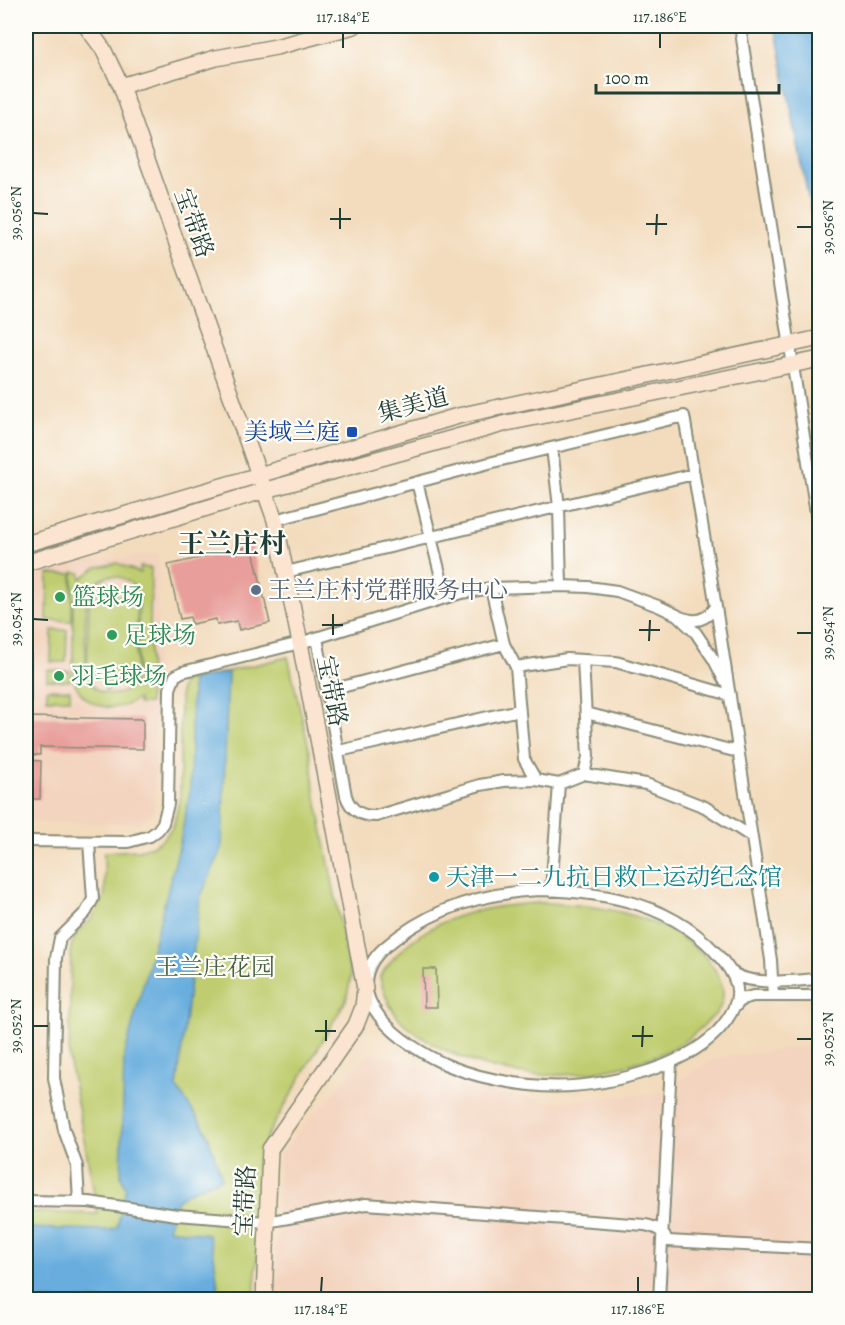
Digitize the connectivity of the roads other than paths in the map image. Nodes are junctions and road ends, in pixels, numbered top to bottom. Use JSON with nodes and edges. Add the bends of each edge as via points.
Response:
{"nodes":[{"id":1,"x":86,"y":26,"type":"edge"},
{"id":2,"x":354,"y":26,"type":"edge"},
{"id":3,"x":740,"y":26,"type":"edge"},
{"id":4,"x":121,"y":86,"type":"junction"},
{"id":5,"x":819,"y":338,"type":"edge"},
{"id":6,"x":790,"y":345,"type":"junction"},
{"id":7,"x":819,"y":359,"type":"edge"},
{"id":8,"x":793,"y":364,"type":"junction"},
{"id":9,"x":552,"y":448,"type":"junction"},
{"id":10,"x":259,"y":473,"type":"junction"},
{"id":11,"x":694,"y":474,"type":"junction"},
{"id":12,"x":417,"y":482,"type":"junction"},
{"id":13,"x":266,"y":490,"type":"junction"},
{"id":14,"x":559,"y":507,"type":"junction"},
{"id":15,"x":275,"y":520,"type":"junction"},
{"id":16,"x":432,"y":537,"type":"junction"},
{"id":17,"x":819,"y":539,"type":"edge"},
{"id":18,"x":26,"y":544,"type":"edge"},
{"id":19,"x":26,"y":563,"type":"edge"},
{"id":20,"x":286,"y":572,"type":"junction"},
{"id":21,"x":561,"y":586,"type":"junction"},
{"id":22,"x":491,"y":588,"type":"junction"},
{"id":23,"x":446,"y":597,"type":"junction"},
{"id":24,"x":716,"y":608,"type":"junction"},
{"id":25,"x":676,"y":615,"type":"junction"},
{"id":26,"x":317,"y":638,"type":"junction"},
{"id":27,"x":300,"y":643,"type":"junction"},
{"id":28,"x":504,"y":644,"type":"junction"},
{"id":29,"x":584,"y":660,"type":"junction"},
{"id":30,"x":516,"y":667,"type":"junction"},
{"id":31,"x":327,"y":691,"type":"junction"},
{"id":32,"x":729,"y":692,"type":"junction"},
{"id":33,"x":519,"y":710,"type":"junction"},
{"id":34,"x":586,"y":713,"type":"junction"},
{"id":35,"x":339,"y":751,"type":"junction"},
{"id":36,"x":738,"y":752,"type":"junction"},
{"id":37,"x":584,"y":774,"type":"junction"},
{"id":38,"x":536,"y":780,"type":"junction"},
{"id":39,"x":559,"y":784,"type":"junction"},
{"id":40,"x":752,"y":837,"type":"junction"},
{"id":41,"x":26,"y":841,"type":"edge"},
{"id":42,"x":89,"y":842,"type":"junction"},
{"id":43,"x":551,"y":891,"type":"junction"},
{"id":44,"x":729,"y":969,"type":"junction"},
{"id":45,"x":819,"y":979,"type":"edge"},
{"id":46,"x":772,"y":980,"type":"junction"},
{"id":47,"x":365,"y":989,"type":"junction"},
{"id":48,"x":773,"y":996,"type":"junction"},
{"id":49,"x":819,"y":996,"type":"edge"},
{"id":50,"x":733,"y":1008,"type":"junction"},
{"id":51,"x":671,"y":1062,"type":"junction"},
{"id":52,"x":26,"y":1201,"type":"edge"},
{"id":53,"x":79,"y":1202,"type":"junction"},
{"id":54,"x":266,"y":1222,"type":"junction"},
{"id":55,"x":662,"y":1232,"type":"junction"},
{"id":56,"x":819,"y":1249,"type":"edge"},
{"id":57,"x":264,"y":1299,"type":"edge"},
{"id":58,"x":659,"y":1299,"type":"edge"}],
"edges":[{"from":1,"to":4,"type":"main road","name":"宝带路","via":[[103,49]]},
{"from":2,"to":4,"type":"main road","via":[[216,58]]},
{"from":3,"to":6,"type":"street"},
{"from":4,"to":10,"type":"main road","name":"宝带路"},
{"from":5,"to":6,"type":"main road","name":"集美道"},
{"from":6,"to":8,"type":"street"},
{"from":6,"to":10,"type":"main road","name":"集美道","via":[[458,416]]},
{"from":7,"to":8,"type":"main road","name":"集美道"},
{"from":8,"to":13,"type":"main road","name":"集美道","via":[[507,423]]},
{"from":8,"to":17,"type":"street"},
{"from":9,"to":11,"type":"street","via":[[684,416]]},
{"from":9,"to":12,"type":"street"},
{"from":9,"to":14,"type":"street"},
{"from":10,"to":13,"type":"main road","name":"宝带路"},
{"from":10,"to":18,"type":"main road","name":"集美道"},
{"from":11,"to":14,"type":"street"},
{"from":11,"to":24,"type":"street"},
{"from":12,"to":15,"type":"street"},
{"from":12,"to":16,"type":"street"},
{"from":13,"to":15,"type":"main road","name":"宝带路"},
{"from":13,"to":19,"type":"main road","name":"集美道"},
{"from":14,"to":16,"type":"street"},
{"from":14,"to":21,"type":"street"},
{"from":15,"to":20,"type":"main road","name":"宝带路"},
{"from":16,"to":20,"type":"street"},
{"from":16,"to":23,"type":"street"},
{"from":20,"to":27,"type":"main road","name":"宝带路"},
{"from":21,"to":22,"type":"street"},
{"from":21,"to":25,"type":"street","via":[[617,591]]},
{"from":22,"to":23,"type":"street"},
{"from":22,"to":28,"type":"street"},
{"from":23,"to":26,"type":"street"},
{"from":24,"to":25,"type":"street","via":[[698,621]]},
{"from":24,"to":32,"type":"street"},
{"from":25,"to":32,"type":"street","via":[[696,633]]},
{"from":26,"to":27,"type":"street"},
{"from":26,"to":31,"type":"street"},
{"from":27,"to":42,"type":"street","via":[[175,676],[170,689],[168,804],[163,823],[140,841]]},
{"from":27,"to":47,"type":"main road","name":"宝带路"},
{"from":28,"to":30,"type":"street"},
{"from":28,"to":31,"type":"street"},
{"from":29,"to":30,"type":"street"},
{"from":29,"to":32,"type":"street","via":[[616,662]]},
{"from":29,"to":34,"type":"street"},
{"from":30,"to":33,"type":"street"},
{"from":31,"to":35,"type":"street"},
{"from":32,"to":36,"type":"street"},
{"from":33,"to":35,"type":"street"},
{"from":33,"to":38,"type":"street","via":[[524,759]]},
{"from":34,"to":36,"type":"street"},
{"from":34,"to":37,"type":"street","via":[[588,757]]},
{"from":35,"to":38,"type":"street","via":[[349,805],[368,816],[480,785]]},
{"from":36,"to":40,"type":"street"},
{"from":37,"to":39,"type":"street"},
{"from":37,"to":40,"type":"street","via":[[646,784],[705,807]]},
{"from":38,"to":39,"type":"street"},
{"from":39,"to":43,"type":"street"},
{"from":40,"to":46,"type":"street"},
{"from":41,"to":42,"type":"street"},
{"from":42,"to":53,"type":"street","via":[[93,898],[86,912],[60,938],[56,958],[54,1078],[64,1130],[77,1166]]},
{"from":43,"to":44,"type":"street","via":[[605,896],[660,912],[699,936]]},
{"from":43,"to":47,"type":"street","via":[[486,896],[438,912],[383,949],[370,966]]},
{"from":44,"to":46,"type":"street","via":[[744,979]]},
{"from":44,"to":50,"type":"street","via":[[738,989]]},
{"from":45,"to":46,"type":"street"},
{"from":46,"to":48,"type":"street"},
{"from":47,"to":51,"type":"street","via":[[370,1004],[382,1019],[416,1048],[447,1065],[486,1078],[542,1086],[590,1085]]},
{"from":47,"to":54,"type":"main road","name":"宝带路","via":[[356,1024],[270,1149]]},
{"from":48,"to":49,"type":"street"},
{"from":48,"to":50,"type":"street","via":[[748,997]]},
{"from":50,"to":51,"type":"street","via":[[710,1038]]},
{"from":51,"to":55,"type":"street"},
{"from":52,"to":53,"type":"street"},
{"from":53,"to":54,"type":"street"},
{"from":54,"to":55,"type":"street","via":[[366,1204],[645,1225]]},
{"from":54,"to":57,"type":"main road","name":"宝带路"},
{"from":55,"to":56,"type":"street","via":[[668,1241]]},
{"from":55,"to":58,"type":"street"}]}
